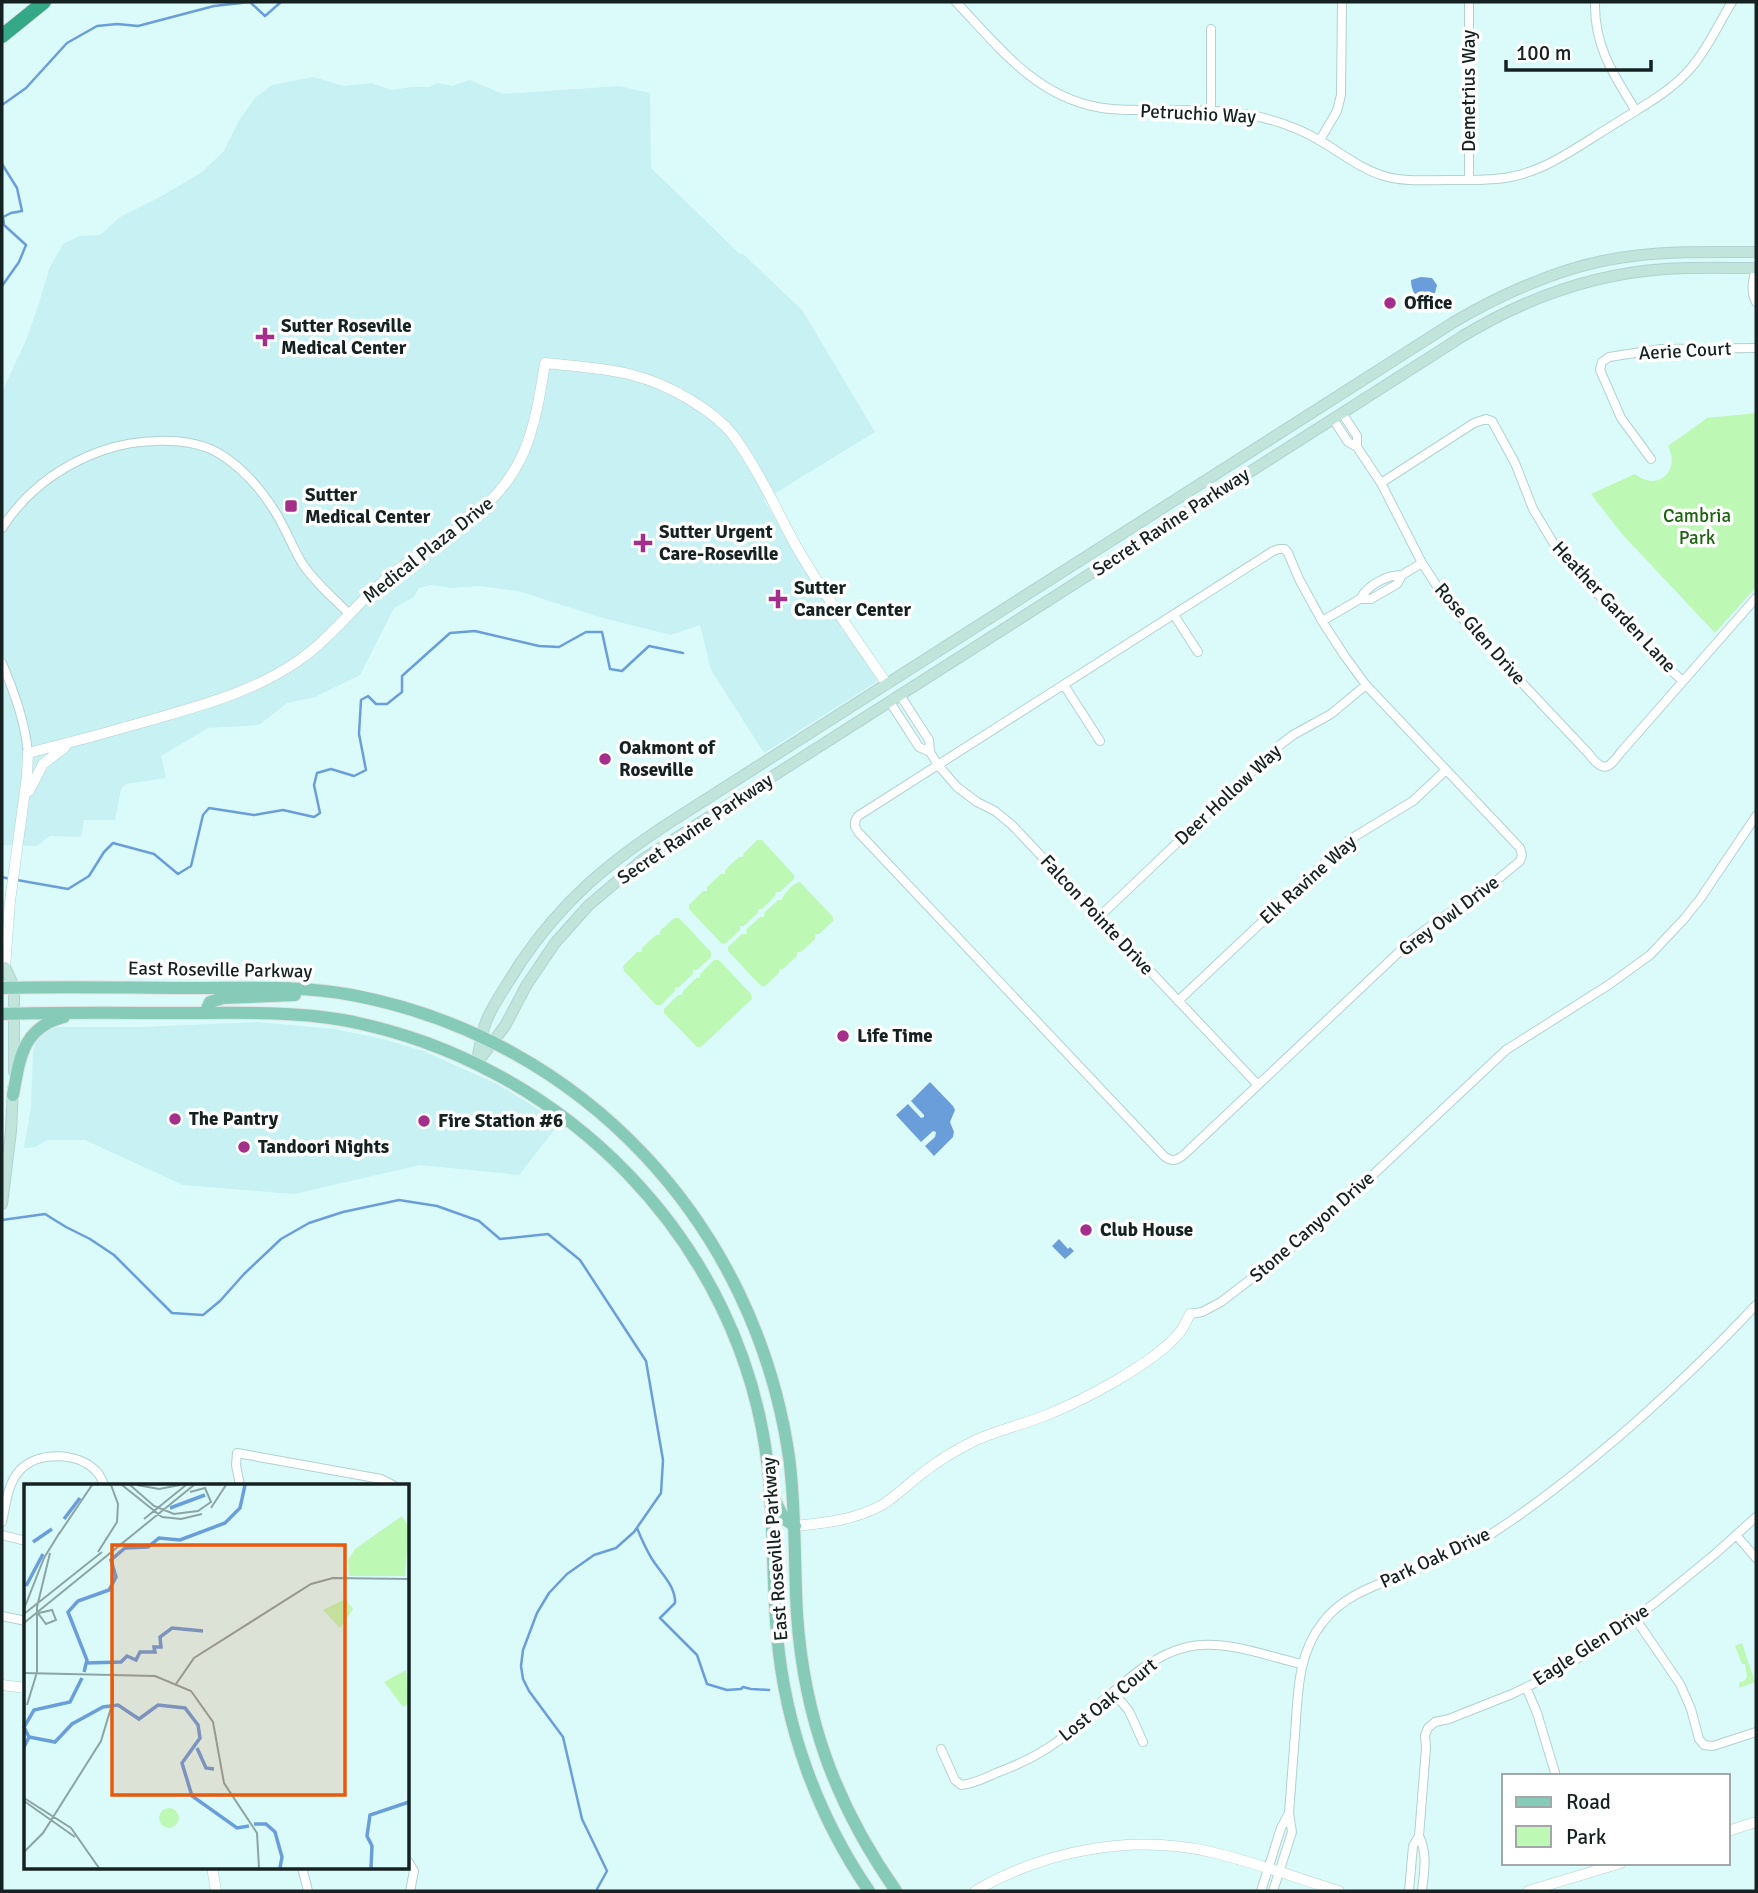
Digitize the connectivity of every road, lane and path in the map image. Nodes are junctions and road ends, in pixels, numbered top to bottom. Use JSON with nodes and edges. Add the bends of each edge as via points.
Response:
{"nodes":[{"id":1,"x":44,"y":2,"type":"edge"},
{"id":2,"x":956,"y":2,"type":"edge"},
{"id":3,"x":1342,"y":2,"type":"edge"},
{"id":4,"x":1469,"y":2,"type":"edge"},
{"id":5,"x":1595,"y":2,"type":"edge"},
{"id":6,"x":1732,"y":2,"type":"edge"},
{"id":7,"x":1211,"y":29,"type":"dead end"},
{"id":8,"x":2,"y":36,"type":"edge"},
{"id":9,"x":1211,"y":111,"type":"junction"},
{"id":10,"x":1636,"y":111,"type":"junction"},
{"id":11,"x":1320,"y":140,"type":"junction"},
{"id":12,"x":1469,"y":180,"type":"junction"},
{"id":13,"x":1756,"y":252,"type":"edge"},
{"id":14,"x":1756,"y":268,"type":"edge"},
{"id":15,"x":1756,"y":302,"type":"edge"},
{"id":16,"x":1756,"y":348,"type":"edge"},
{"id":17,"x":1328,"y":402,"type":"junction"},
{"id":18,"x":1337,"y":416,"type":"junction"},
{"id":19,"x":1651,"y":459,"type":"dead end"},
{"id":20,"x":1381,"y":483,"type":"junction"},
{"id":21,"x":2,"y":528,"type":"edge"},
{"id":22,"x":1422,"y":563,"type":"junction"},
{"id":23,"x":1402,"y":575,"type":"junction"},
{"id":24,"x":1380,"y":581,"type":"junction"},
{"id":25,"x":1386,"y":590,"type":"junction"},
{"id":26,"x":1756,"y":598,"type":"edge"},
{"id":27,"x":1360,"y":599,"type":"junction"},
{"id":28,"x":349,"y":614,"type":"junction"},
{"id":29,"x":1174,"y":615,"type":"junction"},
{"id":30,"x":1322,"y":621,"type":"junction"},
{"id":31,"x":1198,"y":652,"type":"dead end"},
{"id":32,"x":2,"y":663,"type":"edge"},
{"id":33,"x":1683,"y":681,"type":"junction"},
{"id":34,"x":887,"y":684,"type":"junction"},
{"id":35,"x":1064,"y":685,"type":"junction"},
{"id":36,"x":1366,"y":685,"type":"junction"},
{"id":37,"x":900,"y":695,"type":"junction"},
{"id":38,"x":890,"y":702,"type":"junction"},
{"id":39,"x":916,"y":721,"type":"junction"},
{"id":40,"x":906,"y":727,"type":"junction"},
{"id":41,"x":74,"y":741,"type":"junction"},
{"id":42,"x":1100,"y":741,"type":"dead end"},
{"id":43,"x":930,"y":752,"type":"junction"},
{"id":44,"x":28,"y":753,"type":"junction"},
{"id":45,"x":938,"y":765,"type":"junction"},
{"id":46,"x":1446,"y":770,"type":"junction"},
{"id":47,"x":24,"y":800,"type":"junction"},
{"id":48,"x":1756,"y":816,"type":"edge"},
{"id":49,"x":1098,"y":916,"type":"junction"},
{"id":50,"x":3,"y":970,"type":"edge"},
{"id":51,"x":8,"y":988,"type":"edge"},
{"id":52,"x":323,"y":991,"type":"junction"},
{"id":53,"x":1178,"y":1001,"type":"junction"},
{"id":54,"x":8,"y":1013,"type":"edge"},
{"id":55,"x":86,"y":1013,"type":"junction"},
{"id":56,"x":205,"y":1013,"type":"junction"},
{"id":57,"x":487,"y":1040,"type":"junction"},
{"id":58,"x":476,"y":1064,"type":"junction"},
{"id":59,"x":1258,"y":1085,"type":"junction"},
{"id":60,"x":13,"y":1095,"type":"junction"},
{"id":61,"x":2,"y":1204,"type":"edge"},
{"id":62,"x":1756,"y":1305,"type":"edge"},
{"id":63,"x":1190,"y":1314,"type":"joint"},
{"id":64,"x":104,"y":1484,"type":"edge"},
{"id":65,"x":240,"y":1484,"type":"edge"},
{"id":66,"x":391,"y":1484,"type":"edge"},
{"id":67,"x":769,"y":1486,"type":"junction"},
{"id":68,"x":1756,"y":1517,"type":"edge"},
{"id":69,"x":2,"y":1522,"type":"edge"},
{"id":70,"x":794,"y":1526,"type":"junction"},
{"id":71,"x":2,"y":1535,"type":"edge"},
{"id":72,"x":1736,"y":1535,"type":"junction"},
{"id":73,"x":24,"y":1540,"type":"edge"},
{"id":74,"x":1756,"y":1558,"type":"edge"},
{"id":75,"x":2,"y":1616,"type":"edge"},
{"id":76,"x":1635,"y":1618,"type":"junction"},
{"id":77,"x":24,"y":1621,"type":"edge"},
{"id":78,"x":1302,"y":1664,"type":"junction"},
{"id":79,"x":2,"y":1685,"type":"edge"},
{"id":80,"x":1526,"y":1687,"type":"junction"},
{"id":81,"x":24,"y":1688,"type":"edge"},
{"id":82,"x":1114,"y":1693,"type":"junction"},
{"id":83,"x":1756,"y":1732,"type":"edge"},
{"id":84,"x":1143,"y":1742,"type":"dead end"},
{"id":85,"x":941,"y":1749,"type":"dead end"},
{"id":86,"x":1555,"y":1774,"type":"edge"},
{"id":87,"x":1289,"y":1813,"type":"junction"},
{"id":88,"x":1756,"y":1822,"type":"edge"},
{"id":89,"x":1730,"y":1829,"type":"edge"},
{"id":90,"x":1419,"y":1836,"type":"junction"},
{"id":91,"x":1277,"y":1842,"type":"junction"},
{"id":92,"x":1288,"y":1846,"type":"junction"},
{"id":93,"x":410,"y":1864,"type":"edge"},
{"id":94,"x":1614,"y":1865,"type":"edge"},
{"id":95,"x":212,"y":1868,"type":"edge"},
{"id":96,"x":302,"y":1868,"type":"edge"},
{"id":97,"x":1268,"y":1869,"type":"junction"},
{"id":98,"x":1410,"y":1869,"type":"junction"},
{"id":99,"x":1424,"y":1870,"type":"junction"},
{"id":100,"x":1279,"y":1873,"type":"junction"},
{"id":101,"x":216,"y":1891,"type":"edge"},
{"id":102,"x":309,"y":1891,"type":"edge"},
{"id":103,"x":410,"y":1891,"type":"edge"},
{"id":104,"x":869,"y":1891,"type":"edge"},
{"id":105,"x":896,"y":1891,"type":"edge"},
{"id":106,"x":975,"y":1891,"type":"edge"},
{"id":107,"x":1261,"y":1891,"type":"edge"},
{"id":108,"x":1273,"y":1891,"type":"edge"},
{"id":109,"x":1339,"y":1891,"type":"edge"},
{"id":110,"x":1409,"y":1891,"type":"edge"},
{"id":111,"x":1422,"y":1891,"type":"edge"},
{"id":112,"x":1528,"y":1891,"type":"edge"}],
"edges":[{"from":1,"to":8,"type":"highway"},
{"from":2,"to":9,"type":"street","name":"Petruchio Way","via":[[1025,73],[1055,93],[1111,109]]},
{"from":3,"to":11,"type":"street","via":[[1341,95]]},
{"from":4,"to":12,"type":"street","name":"Demetrius Way"},
{"from":5,"to":10,"type":"street","via":[[1601,48]]},
{"from":6,"to":10,"type":"street","name":"Petruchio Way","via":[[1690,69]]},
{"from":7,"to":9,"type":"street"},
{"from":9,"to":11,"type":"street","name":"Petruchio Way","via":[[1266,118]]},
{"from":10,"to":12,"type":"street","name":"Petruchio Way","via":[[1535,169],[1510,177]]},
{"from":11,"to":12,"type":"street","name":"Petruchio Way","via":[[1385,176]]},
{"from":13,"to":17,"type":"main road","name":"Secret Ravine Parkway","via":[[1632,256],[1539,280],[1454,322]]},
{"from":14,"to":15,"type":"street"},
{"from":14,"to":18,"type":"main road","name":"Secret Ravine Parkway","via":[[1654,270],[1556,291],[1485,323]]},
{"from":16,"to":19,"type":"street","name":"Aerie Court","via":[[1661,349],[1602,362],[1600,370],[1621,418]]},
{"from":17,"to":18,"type":"main road"},
{"from":17,"to":34,"type":"main road","name":"Secret Ravine Parkway"},
{"from":18,"to":20,"type":"street","name":"Rose Glen Drive","via":[[1357,436],[1357,447]]},
{"from":18,"to":37,"type":"main road","name":"Secret Ravine Parkway"},
{"from":20,"to":22,"type":"street","name":"Rose Glen Drive"},
{"from":20,"to":33,"type":"street","name":"Heather Garden Lane","via":[[1474,423],[1492,421],[1554,544]]},
{"from":21,"to":28,"type":"street","name":"Medical Plaza Drive","via":[[37,487],[82,458],[127,444],[195,444],[221,454],[251,481],[273,508],[314,579]]},
{"from":22,"to":23,"type":"street"},
{"from":22,"to":33,"type":"street","name":"Rose Glen Drive","via":[[1458,614],[1604,768],[1611,766]]},
{"from":23,"to":24,"type":"street"},
{"from":23,"to":25,"type":"street"},
{"from":24,"to":25,"type":"street"},
{"from":24,"to":27,"type":"street"},
{"from":25,"to":27,"type":"street","via":[[1371,599]]},
{"from":26,"to":33,"type":"street"},
{"from":27,"to":30,"type":"street"},
{"from":28,"to":34,"type":"street","name":"Medical Plaza Drive","via":[[387,578],[498,494],[514,473],[533,430],[545,363],[603,369],[671,388],[725,426],[747,456],[804,559]]},
{"from":28,"to":41,"type":"street","name":"Medical Plaza Drive","via":[[301,659],[254,687]]},
{"from":29,"to":30,"type":"street","name":"Grey Owl Drive","via":[[1273,551],[1284,549]]},
{"from":29,"to":31,"type":"street"},
{"from":29,"to":35,"type":"street","name":"Grey Owl Drive"},
{"from":30,"to":36,"type":"street","name":"Grey Owl Drive"},
{"from":32,"to":44,"type":"street","via":[[16,696]]},
{"from":34,"to":37,"type":"main road"},
{"from":34,"to":38,"type":"main road"},
{"from":34,"to":57,"type":"main road","name":"Secret Ravine Parkway","via":[[649,835],[588,883],[559,912],[510,979],[487,1020]]},
{"from":35,"to":42,"type":"street"},
{"from":35,"to":45,"type":"street","name":"Grey Owl Drive"},
{"from":36,"to":46,"type":"street","name":"Grey Owl Drive"},
{"from":36,"to":49,"type":"street","name":"Deer Hollow Way","via":[[1337,710],[1280,745]]},
{"from":37,"to":38,"type":"main road","name":"Secret Ravine Parkway"},
{"from":37,"to":39,"type":"street","name":"Falcon Pointe Drive"},
{"from":38,"to":40,"type":"street","name":"Falcon Pointe Drive"},
{"from":38,"to":57,"type":"main road","name":"Secret Ravine Parkway","via":[[643,859],[607,889],[555,943],[505,1026]]},
{"from":39,"to":40,"type":"street"},
{"from":39,"to":43,"type":"street","name":"Falcon Pointe Drive","via":[[929,740]]},
{"from":40,"to":43,"type":"street","name":"Falcon Pointe Drive","via":[[919,747]]},
{"from":41,"to":44,"type":"street","name":"Medical Plaza Drive"},
{"from":41,"to":47,"type":"street","via":[[43,764]]},
{"from":43,"to":45,"type":"street","name":"Falcon Pointe Drive"},
{"from":44,"to":47,"type":"street"},
{"from":45,"to":49,"type":"street","name":"Falcon Pointe Drive","via":[[966,795],[1012,825]]},
{"from":45,"to":59,"type":"street","name":"Grey Owl Drive","via":[[858,816],[855,827],[1163,1155],[1178,1160]]},
{"from":46,"to":53,"type":"street","name":"Elk Ravine Way","via":[[1413,802],[1349,840]]},
{"from":46,"to":59,"type":"street","name":"Grey Owl Drive","via":[[1520,848],[1520,861],[1414,938]]},
{"from":47,"to":50,"type":"street"},
{"from":48,"to":63,"type":"street","name":"Stone Canyon Drive","via":[[1700,899],[1650,955],[1506,1050],[1312,1232],[1221,1303]]},
{"from":49,"to":53,"type":"street","name":"Falcon Pointe Drive"},
{"from":50,"to":51,"type":"main road"},
{"from":51,"to":52,"type":"main road","name":"East Roseville Parkway","via":[[247,986]]},
{"from":51,"to":54,"type":"main road"},
{"from":52,"to":56,"type":"main road","via":[[223,998],[210,1002]]},
{"from":52,"to":57,"type":"main road","name":"East Roseville Parkway","via":[[402,1007]]},
{"from":53,"to":59,"type":"street","name":"Falcon Pointe Drive"},
{"from":54,"to":55,"type":"main road","name":"East Roseville Parkway"},
{"from":54,"to":60,"type":"main road"},
{"from":55,"to":56,"type":"main road","name":"East Roseville Parkway"},
{"from":55,"to":60,"type":"main road","via":[[47,1023],[32,1035]]},
{"from":56,"to":58,"type":"main road","name":"East Roseville Parkway","via":[[298,1014],[344,1021],[414,1039]]},
{"from":57,"to":58,"type":"main road","name":"Secret Ravine Parkway"},
{"from":57,"to":70,"type":"main road","name":"East Roseville Parkway","via":[[559,1080],[611,1121],[664,1177],[710,1239],[744,1301],[774,1382],[790,1465]]},
{"from":58,"to":67,"type":"main road","name":"East Roseville Parkway","via":[[535,1097],[592,1139],[638,1183],[675,1228],[715,1294],[747,1372],[761,1426]]},
{"from":60,"to":61,"type":"main road"},
{"from":62,"to":78,"type":"street","name":"Park Oak Drive","via":[[1685,1378],[1546,1496],[1492,1534],[1365,1590],[1333,1610],[1314,1634]]},
{"from":63,"to":70,"type":"street","name":"Stone Canyon Drive","via":[[1179,1333],[1160,1350],[1080,1399],[961,1448],[865,1513]]},
{"from":64,"to":69,"type":"street","via":[[97,1471],[80,1459],[37,1460],[21,1469],[11,1483]]},
{"from":65,"to":66,"type":"street","via":[[237,1453]]},
{"from":67,"to":70,"type":"main road","via":[[784,1519]]},
{"from":67,"to":104,"type":"main road","name":"East Roseville Parkway","via":[[782,1682],[809,1777],[828,1822]]},
{"from":68,"to":72,"type":"street","name":"Eagle Glen Drive"},
{"from":70,"to":105,"type":"main road","name":"East Roseville Parkway","via":[[798,1631],[819,1741],[863,1840]]},
{"from":71,"to":73,"type":"street"},
{"from":72,"to":74,"type":"street"},
{"from":72,"to":76,"type":"street","name":"Eagle Glen Drive"},
{"from":75,"to":77,"type":"street"},
{"from":76,"to":80,"type":"street","name":"Eagle Glen Drive"},
{"from":76,"to":83,"type":"street","via":[[1680,1684],[1704,1745]]},
{"from":78,"to":82,"type":"street","name":"Lost Oak Court","via":[[1201,1644],[1172,1651],[1147,1664]]},
{"from":78,"to":87,"type":"street","name":"Park Oak Drive"},
{"from":79,"to":81,"type":"street"},
{"from":80,"to":86,"type":"street"},
{"from":80,"to":90,"type":"street","name":"Eagle Glen Drive","via":[[1428,1728]]},
{"from":82,"to":84,"type":"street","via":[[1129,1711]]},
{"from":82,"to":85,"type":"street","name":"Lost Oak Court","via":[[1043,1751],[970,1785],[955,1780]]},
{"from":87,"to":91,"type":"street","name":"Park Oak Drive"},
{"from":87,"to":92,"type":"street","name":"Park Oak Drive","via":[[1292,1832]]},
{"from":88,"to":89,"type":"street"},
{"from":90,"to":98,"type":"street","name":"Eagle Glen Drive"},
{"from":90,"to":99,"type":"street","name":"Eagle Glen Drive"},
{"from":91,"to":92,"type":"street"},
{"from":91,"to":97,"type":"street","name":"Park Oak Drive"},
{"from":92,"to":100,"type":"street","name":"Park Oak Drive"},
{"from":93,"to":103,"type":"street","via":[[414,1871]]},
{"from":94,"to":112,"type":"street"},
{"from":95,"to":101,"type":"street"},
{"from":96,"to":102,"type":"street"},
{"from":97,"to":100,"type":"street"},
{"from":97,"to":106,"type":"street","via":[[1192,1849],[1111,1846],[1049,1858]]},
{"from":97,"to":107,"type":"street","name":"Park Oak Drive"},
{"from":98,"to":99,"type":"street"},
{"from":98,"to":110,"type":"street","name":"Eagle Glen Drive"},
{"from":99,"to":111,"type":"street","name":"Eagle Glen Drive"},
{"from":100,"to":108,"type":"street","name":"Park Oak Drive"},
{"from":100,"to":109,"type":"street"}]}
